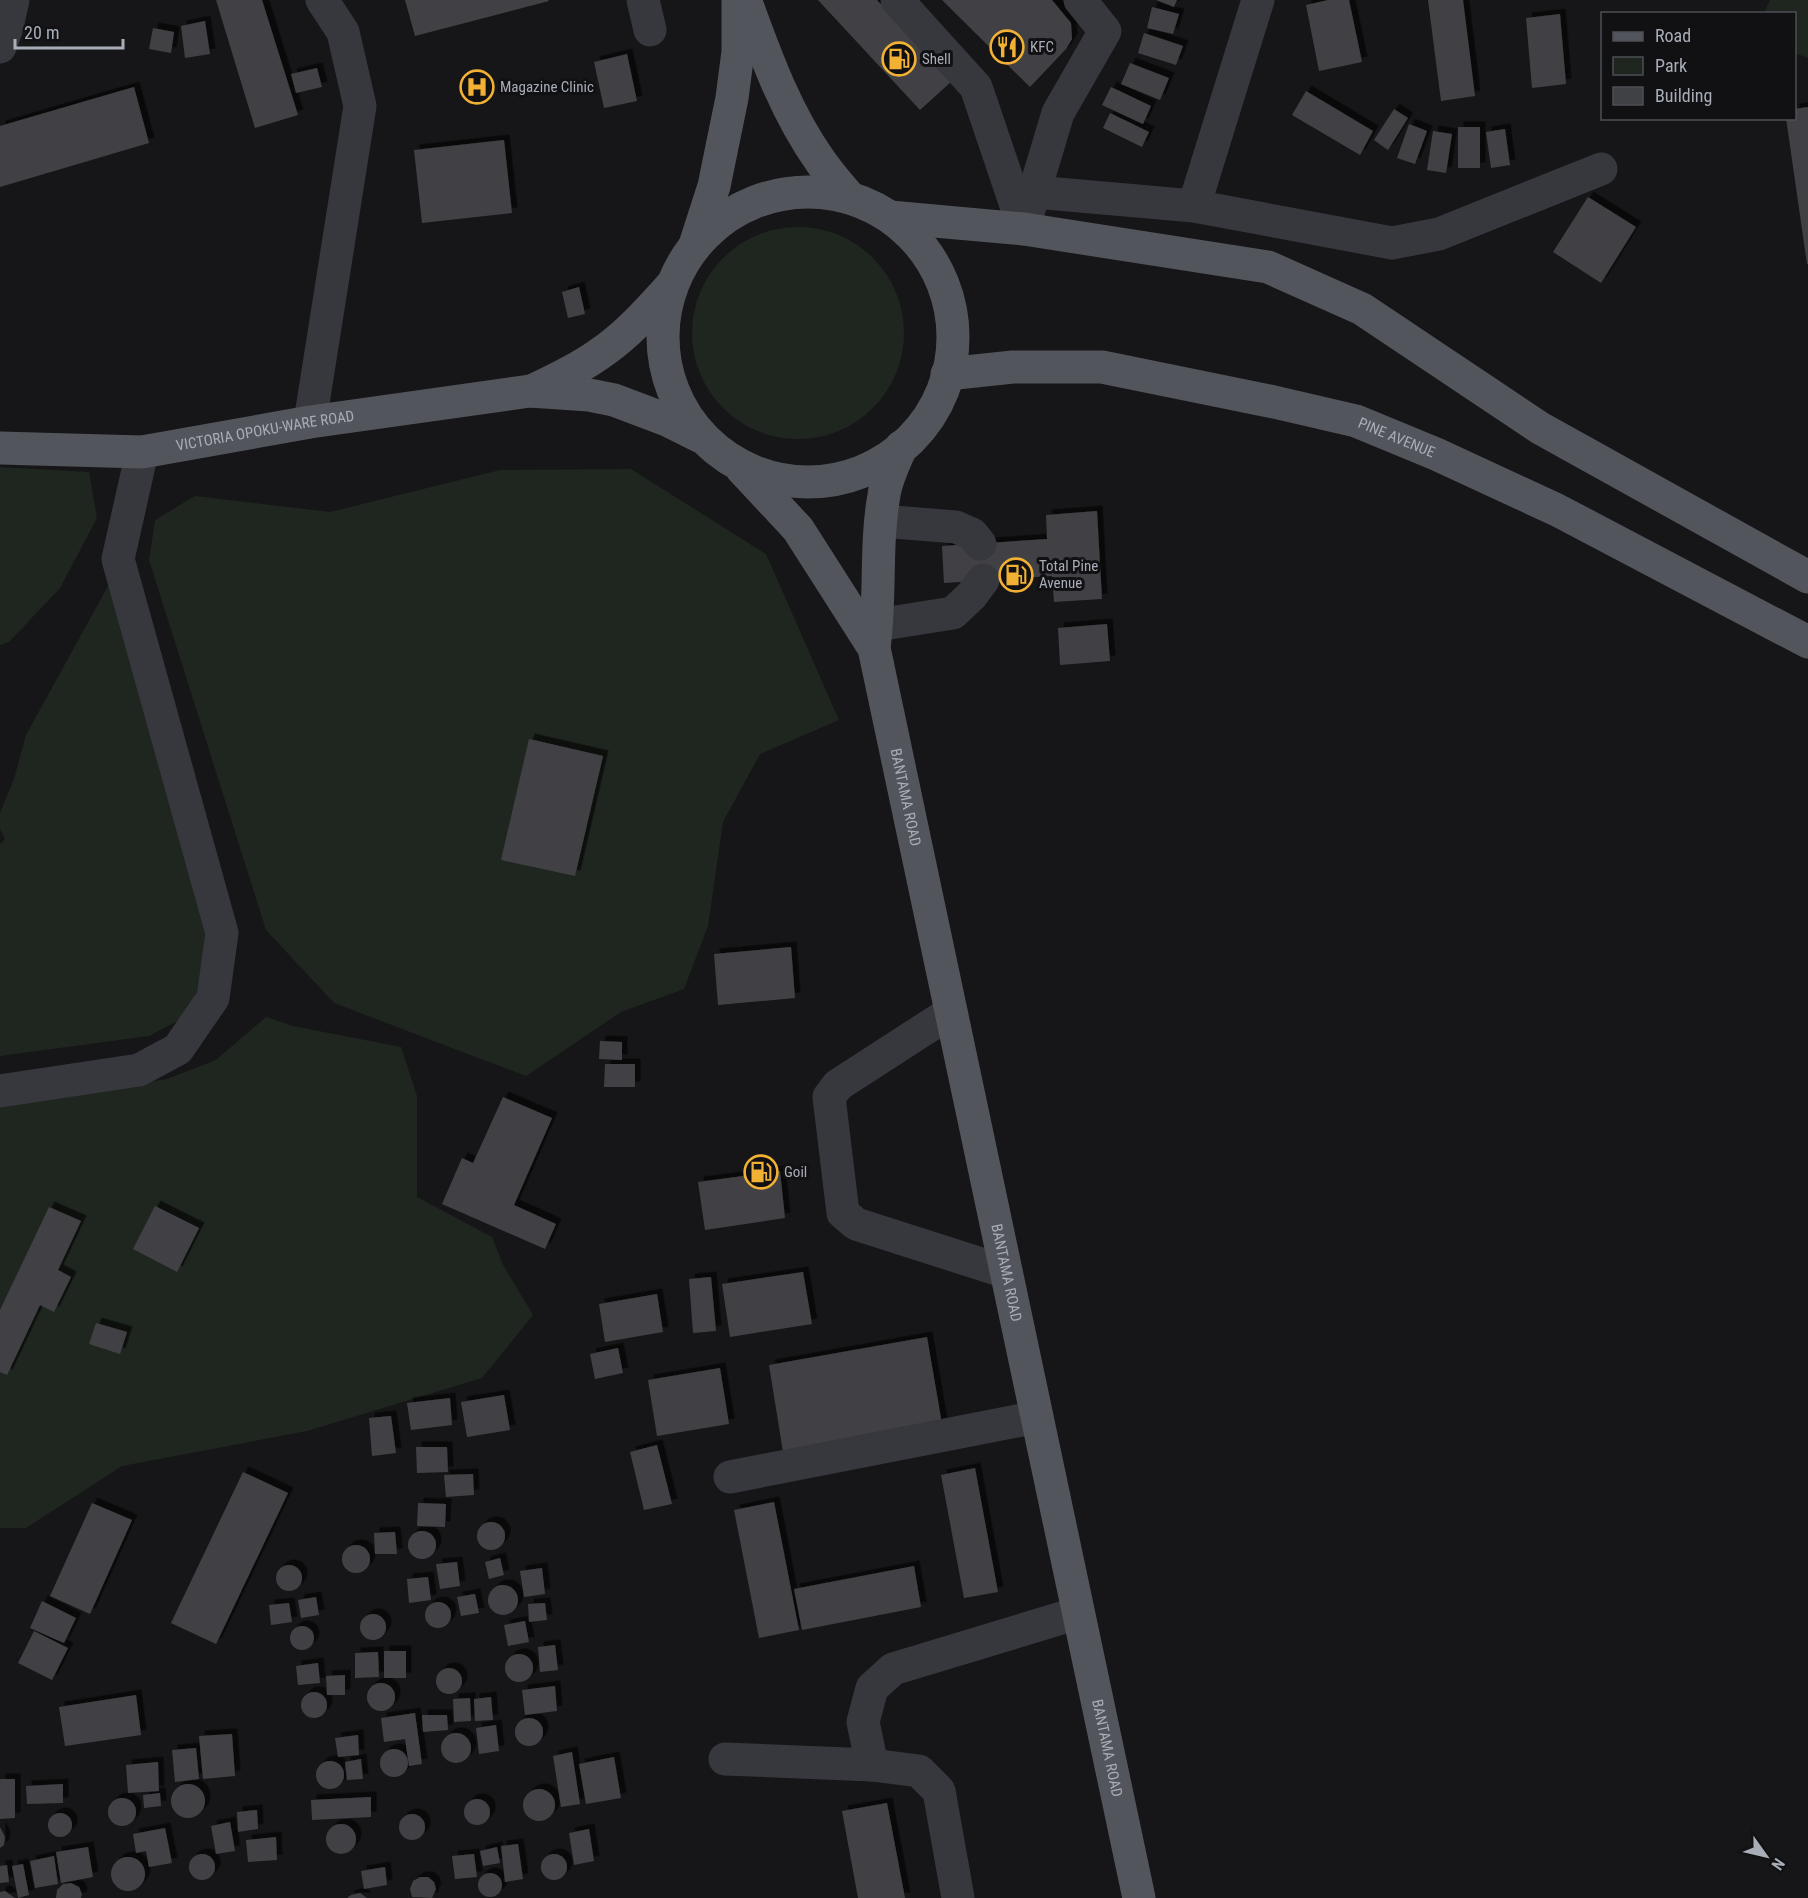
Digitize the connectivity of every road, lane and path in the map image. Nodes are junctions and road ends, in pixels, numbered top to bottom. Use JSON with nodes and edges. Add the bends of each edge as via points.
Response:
{"nodes":[{"id":1,"x":13,"y":0,"type":"edge"},
{"id":2,"x":322,"y":0,"type":"edge"},
{"id":3,"x":738,"y":0,"type":"edge"},
{"id":4,"x":745,"y":0,"type":"edge"},
{"id":5,"x":897,"y":0,"type":"edge"},
{"id":6,"x":1080,"y":0,"type":"edge"},
{"id":7,"x":1258,"y":0,"type":"edge"},
{"id":8,"x":0,"y":47,"type":"edge"},
{"id":9,"x":1601,"y":169,"type":"dead end"},
{"id":10,"x":1035,"y":192,"type":"junction"},
{"id":11,"x":850,"y":198,"type":"junction"},
{"id":12,"x":1194,"y":206,"type":"junction"},
{"id":13,"x":890,"y":217,"type":"junction"},
{"id":14,"x":1024,"y":230,"type":"junction"},
{"id":15,"x":695,"y":247,"type":"junction"},
{"id":16,"x":673,"y":283,"type":"junction"},
{"id":17,"x":947,"y":374,"type":"junction"},
{"id":18,"x":530,"y":391,"type":"junction"},
{"id":19,"x":310,"y":422,"type":"junction"},
{"id":20,"x":705,"y":439,"type":"junction"},
{"id":21,"x":901,"y":447,"type":"junction"},
{"id":22,"x":0,"y":448,"type":"edge"},
{"id":23,"x":142,"y":452,"type":"junction"},
{"id":24,"x":738,"y":465,"type":"junction"},
{"id":25,"x":880,"y":521,"type":"junction"},
{"id":26,"x":980,"y":544,"type":"dead end"},
{"id":27,"x":1808,"y":577,"type":"edge"},
{"id":28,"x":983,"y":580,"type":"dead end"},
{"id":29,"x":875,"y":636,"type":"junction"},
{"id":30,"x":1808,"y":642,"type":"edge"},
{"id":31,"x":951,"y":1012,"type":"junction"},
{"id":32,"x":0,"y":1091,"type":"edge"},
{"id":33,"x":1006,"y":1272,"type":"junction"},
{"id":34,"x":1037,"y":1418,"type":"junction"},
{"id":35,"x":730,"y":1477,"type":"dead end"},
{"id":36,"x":1078,"y":1613,"type":"junction"},
{"id":37,"x":725,"y":1759,"type":"dead end"},
{"id":38,"x":872,"y":1765,"type":"junction"},
{"id":39,"x":958,"y":1898,"type":"edge"},
{"id":40,"x":1139,"y":1898,"type":"edge"}],
"edges":[{"from":1,"to":8,"type":"street"},
{"from":2,"to":19,"type":"street","via":[[343,32],[360,106]]},
{"from":3,"to":15,"type":"main road","via":[[738,52],[732,98],[714,186]]},
{"from":4,"to":11,"type":"main road","via":[[787,104],[821,162]]},
{"from":5,"to":14,"type":"street","via":[[976,87]]},
{"from":6,"to":10,"type":"street","via":[[1106,31],[1058,113]]},
{"from":7,"to":12,"type":"street"},
{"from":9,"to":12,"type":"street","via":[[1439,234],[1392,243]]},
{"from":10,"to":12,"type":"street"},
{"from":10,"to":14,"type":"street"},
{"from":11,"to":13,"type":"main road"},
{"from":11,"to":15,"type":"main road","via":[[826,193],[777,195],[732,214],[711,228]]},
{"from":13,"to":14,"type":"main road"},
{"from":13,"to":17,"type":"main road","via":[[926,252],[948,298],[952,349]]},
{"from":14,"to":27,"type":"main road","via":[[1268,267],[1362,309],[1540,428]]},
{"from":15,"to":16,"type":"main road"},
{"from":16,"to":18,"type":"main road","via":[[645,315],[604,351]]},
{"from":16,"to":20,"type":"main road","via":[[663,329],[668,378],[689,421]]},
{"from":17,"to":21,"type":"main road","via":[[930,414]]},
{"from":17,"to":30,"type":"main road","name":"PINE AVENUE","via":[[1013,367],[1102,368],[1356,421],[1557,510]]},
{"from":18,"to":19,"type":"main road","name":"VICTORIA OPOKU-WARE ROAD"},
{"from":18,"to":20,"type":"main road","via":[[614,400]]},
{"from":19,"to":23,"type":"main road","name":"VICTORIA OPOKU-WARE ROAD"},
{"from":20,"to":24,"type":"main road"},
{"from":21,"to":24,"type":"main road","via":[[858,473],[810,482],[785,480]]},
{"from":21,"to":25,"type":"main road","via":[[884,492]]},
{"from":22,"to":23,"type":"main road","name":"VICTORIA OPOKU-WARE ROAD"},
{"from":23,"to":32,"type":"street","via":[[118,559],[222,933],[213,998],[178,1049],[139,1070]]},
{"from":24,"to":29,"type":"main road","via":[[798,529],[849,612]]},
{"from":25,"to":26,"type":"street","via":[[956,526],[972,534]]},
{"from":25,"to":29,"type":"main road"},
{"from":28,"to":29,"type":"street","via":[[953,613]]},
{"from":29,"to":31,"type":"main road","name":"BANTAMA ROAD"},
{"from":31,"to":33,"type":"main road","name":"BANTAMA ROAD"},
{"from":31,"to":33,"type":"street","via":[[838,1085],[830,1097],[843,1213],[856,1224]]},
{"from":33,"to":34,"type":"main road","name":"BANTAMA ROAD"},
{"from":34,"to":35,"type":"street"},
{"from":34,"to":36,"type":"main road","name":"BANTAMA ROAD"},
{"from":36,"to":38,"type":"street","via":[[893,1669],[872,1688],[863,1722]]},
{"from":36,"to":40,"type":"main road","name":"BANTAMA ROAD"},
{"from":37,"to":38,"type":"street"},
{"from":38,"to":39,"type":"street","via":[[919,1771],[939,1791]]}]}
